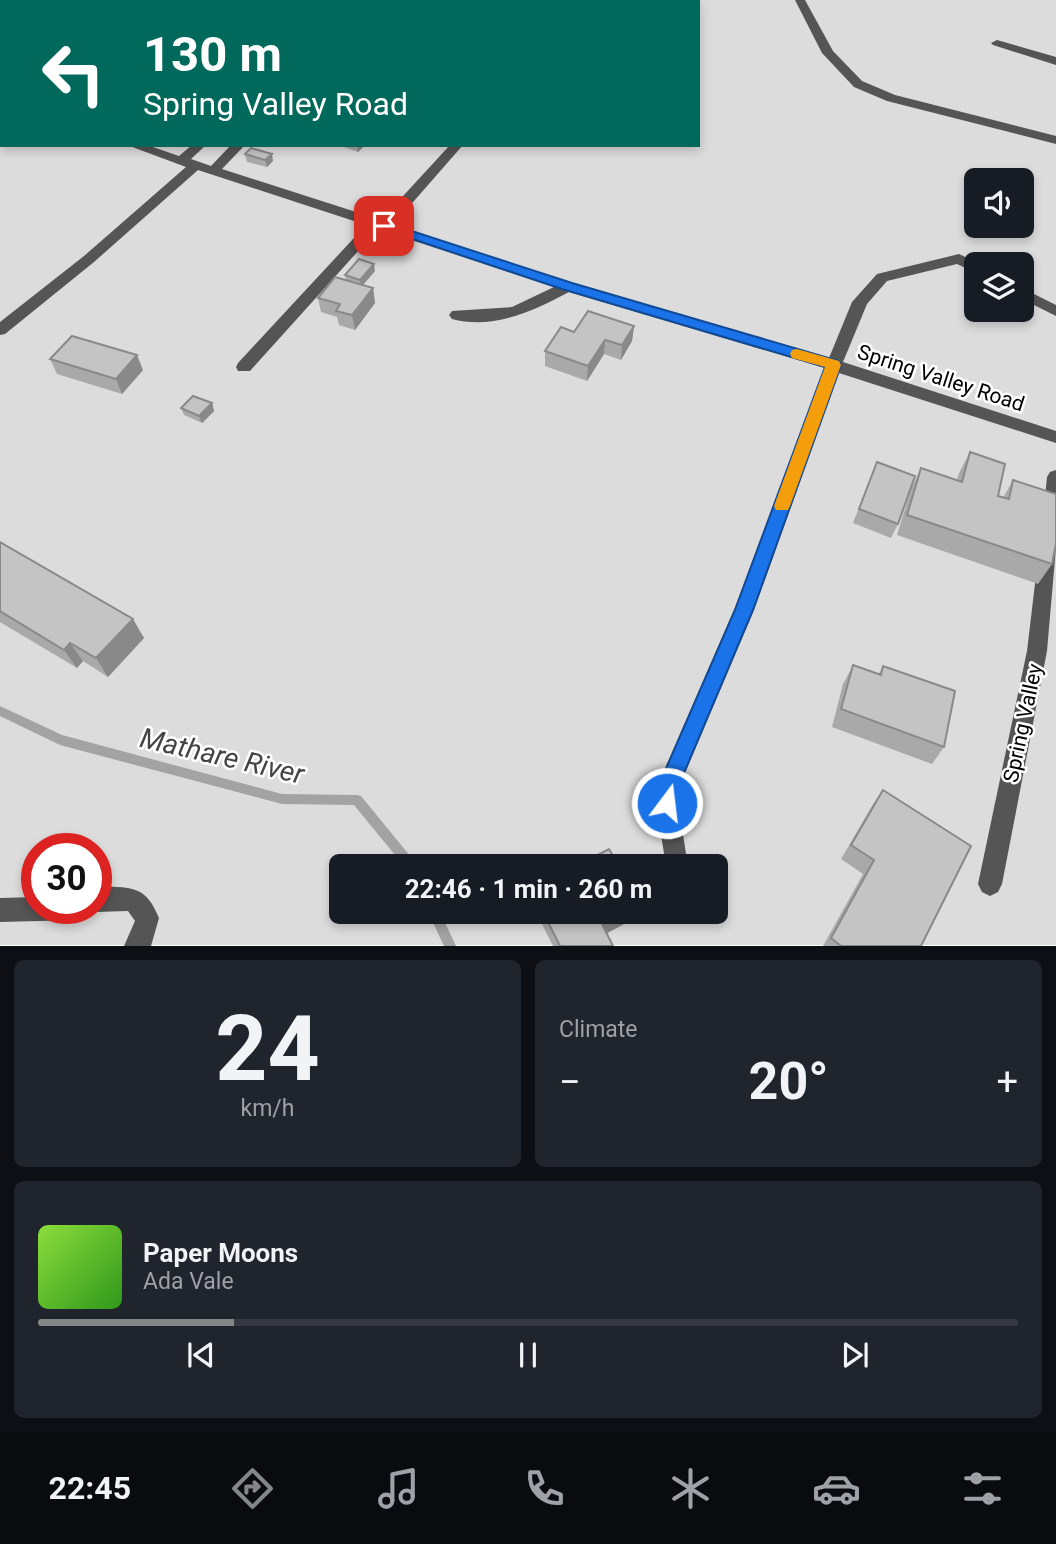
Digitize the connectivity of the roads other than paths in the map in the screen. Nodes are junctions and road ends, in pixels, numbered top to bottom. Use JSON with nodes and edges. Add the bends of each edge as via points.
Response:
{"nodes":[{"id":1,"x":800,"y":0,"type":"edge"},
{"id":2,"x":997,"y":43,"type":"dead end"},
{"id":3,"x":1056,"y":61,"type":"edge"},
{"id":4,"x":1056,"y":140,"type":"edge"},
{"id":5,"x":139,"y":147,"type":"edge"},
{"id":6,"x":199,"y":147,"type":"edge"},
{"id":7,"x":237,"y":147,"type":"edge"},
{"id":8,"x":455,"y":147,"type":"edge"},
{"id":9,"x":190,"y":162,"type":"junction"},
{"id":10,"x":214,"y":170,"type":"junction"},
{"id":11,"x":380,"y":224,"type":"junction"},
{"id":12,"x":964,"y":262,"type":"edge"},
{"id":13,"x":567,"y":286,"type":"junction"},
{"id":14,"x":1034,"y":299,"type":"edge"},
{"id":15,"x":1056,"y":311,"type":"edge"},
{"id":16,"x":457,"y":315,"type":"dead end"},
{"id":17,"x":0,"y":330,"type":"edge"},
{"id":18,"x":834,"y":365,"type":"junction"},
{"id":19,"x":244,"y":367,"type":"dead end"},
{"id":20,"x":1056,"y":437,"type":"edge"},
{"id":21,"x":1056,"y":477,"type":"edge"},
{"id":22,"x":675,"y":854,"type":"edge"},
{"id":23,"x":990,"y":884,"type":"dead end"},
{"id":24,"x":112,"y":899,"type":"edge"},
{"id":25,"x":0,"y":910,"type":"edge"},
{"id":26,"x":21,"y":910,"type":"edge"},
{"id":27,"x":136,"y":946,"type":"edge"}],
"edges":[{"from":1,"to":4,"type":"street","via":[[828,53],[858,84],[891,98]]},
{"from":2,"to":3,"type":"street"},
{"from":5,"to":9,"type":"street","name":"Spring Valley Road"},
{"from":6,"to":9,"type":"street"},
{"from":7,"to":10,"type":"street"},
{"from":8,"to":11,"type":"street"},
{"from":9,"to":10,"type":"street","name":"Spring Valley Road"},
{"from":9,"to":17,"type":"street","via":[[89,259]]},
{"from":10,"to":11,"type":"street","name":"Spring Valley Road"},
{"from":11,"to":13,"type":"street","name":"Spring Valley Road"},
{"from":11,"to":19,"type":"street"},
{"from":12,"to":18,"type":"street","via":[[951,260],[882,277],[860,302]]},
{"from":13,"to":16,"type":"street","via":[[524,311],[489,318]]},
{"from":13,"to":18,"type":"street","name":"Spring Valley Road"},
{"from":14,"to":15,"type":"street"},
{"from":18,"to":20,"type":"street","name":"Spring Valley Road"},
{"from":18,"to":22,"type":"street","via":[[744,610],[671,780],[667,803]]},
{"from":21,"to":23,"type":"street","name":"Spring Valley","via":[[1037,651]]},
{"from":24,"to":27,"type":"street","via":[[134,900],[147,918]]},
{"from":25,"to":26,"type":"street"}]}
